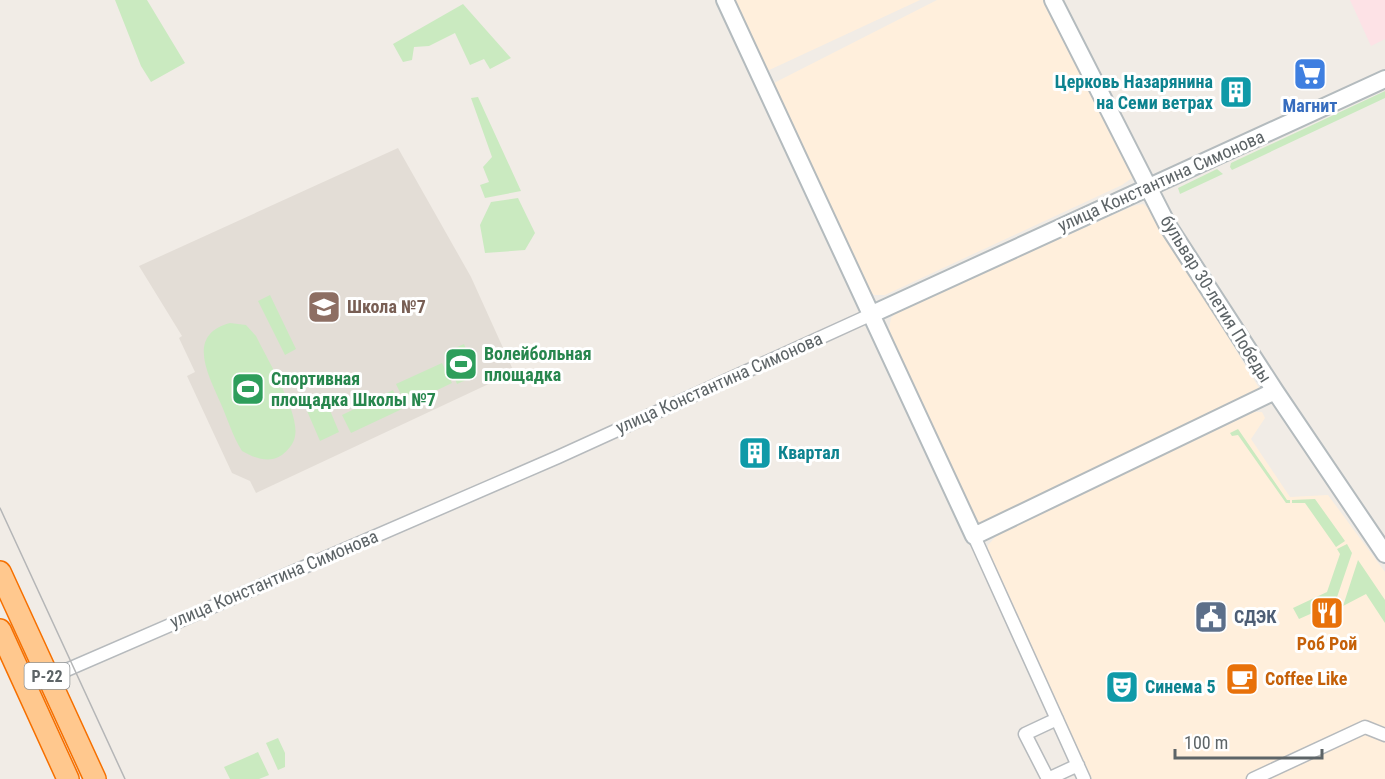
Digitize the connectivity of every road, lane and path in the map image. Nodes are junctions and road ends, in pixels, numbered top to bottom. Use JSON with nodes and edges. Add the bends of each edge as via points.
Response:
{"nodes":[{"id":1,"x":725,"y":0,"type":"edge"},
{"id":2,"x":1053,"y":0,"type":"edge"},
{"id":3,"x":1385,"y":79,"type":"edge"},
{"id":4,"x":1148,"y":187,"type":"junction"},
{"id":5,"x":870,"y":315,"type":"junction"},
{"id":6,"x":1275,"y":391,"type":"junction"},
{"id":7,"x":974,"y":536,"type":"junction"},
{"id":8,"x":1385,"y":554,"type":"edge"},
{"id":9,"x":0,"y":572,"type":"edge"},
{"id":10,"x":0,"y":630,"type":"edge"},
{"id":11,"x":48,"y":678,"type":"junction"},
{"id":12,"x":1057,"y":719,"type":"junction"},
{"id":13,"x":1385,"y":735,"type":"edge"},
{"id":14,"x":1078,"y":765,"type":"junction"},
{"id":15,"x":68,"y":779,"type":"edge"},
{"id":16,"x":95,"y":779,"type":"edge"},
{"id":17,"x":1048,"y":779,"type":"edge"},
{"id":18,"x":1084,"y":779,"type":"edge"},
{"id":19,"x":1253,"y":779,"type":"edge"}],
"edges":[{"from":1,"to":5,"type":"street"},
{"from":2,"to":4,"type":"street","name":"бульвар 30-летия Победы"},
{"from":3,"to":4,"type":"street","name":"улица Константина Симонова"},
{"from":4,"to":5,"type":"street","name":"улица Константина Симонова"},
{"from":4,"to":6,"type":"street","name":"бульвар 30-летия Победы","via":[[1168,226]]},
{"from":5,"to":7,"type":"street"},
{"from":5,"to":11,"type":"street","name":"улица Константина Симонова","via":[[558,457]]},
{"from":6,"to":7,"type":"street"},
{"from":6,"to":8,"type":"street","name":"бульвар 30-летия Победы"},
{"from":7,"to":12,"type":"street"},
{"from":9,"to":11,"type":"highway","number":"Р-22"},
{"from":10,"to":15,"type":"highway","number":"Р-22"},
{"from":11,"to":16,"type":"highway","number":"Р-22"},
{"from":12,"to":14,"type":"street"},
{"from":12,"to":17,"type":"street","via":[[1025,734]]},
{"from":13,"to":19,"type":"street","via":[[1365,727]]},
{"from":14,"to":17,"type":"street"},
{"from":14,"to":18,"type":"street"}]}
